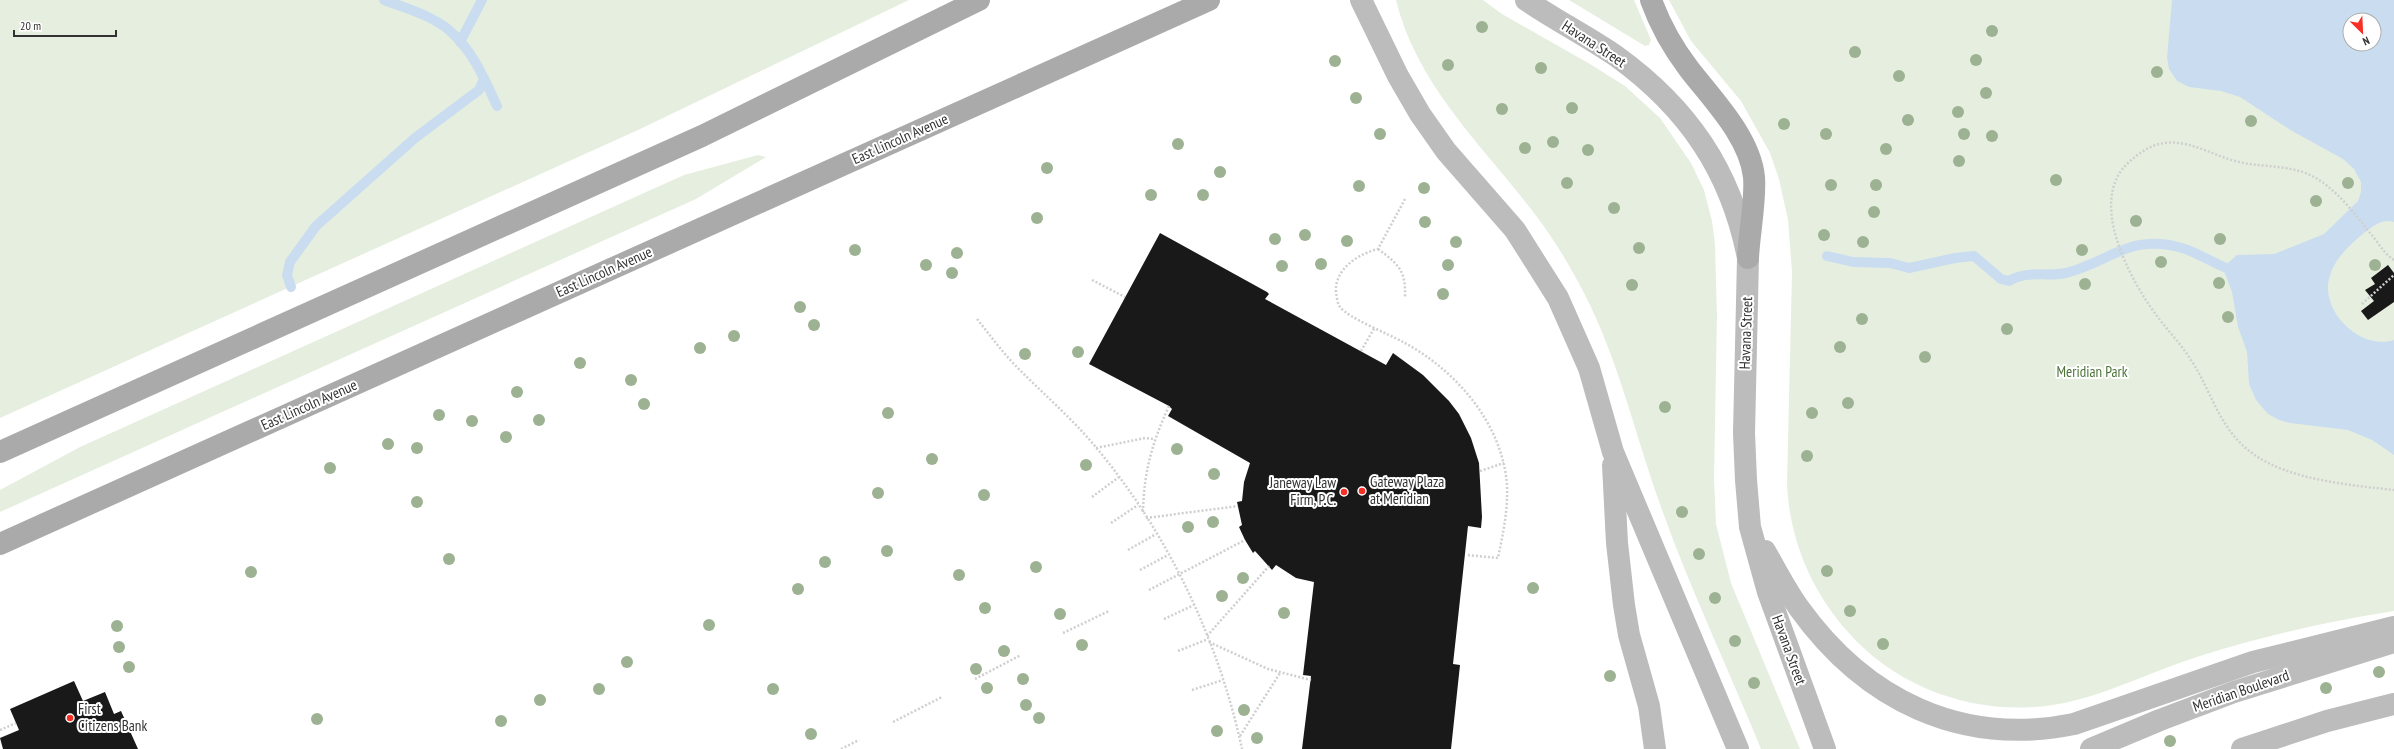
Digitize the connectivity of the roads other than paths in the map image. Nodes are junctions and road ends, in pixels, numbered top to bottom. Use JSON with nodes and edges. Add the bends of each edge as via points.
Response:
{"nodes":[{"id":1,"x":979,"y":0,"type":"edge"},
{"id":2,"x":1209,"y":0,"type":"edge"},
{"id":3,"x":1361,"y":0,"type":"edge"},
{"id":4,"x":1526,"y":0,"type":"edge"},
{"id":5,"x":1651,"y":0,"type":"edge"},
{"id":6,"x":1748,"y":258,"type":"junction"},
{"id":7,"x":0,"y":452,"type":"edge"},
{"id":8,"x":1613,"y":452,"type":"junction"},
{"id":9,"x":1750,"y":526,"type":"junction"},
{"id":10,"x":0,"y":544,"type":"edge"},
{"id":11,"x":2394,"y":628,"type":"edge"},
{"id":12,"x":2394,"y":642,"type":"edge"},
{"id":13,"x":2394,"y":704,"type":"edge"},
{"id":14,"x":1655,"y":749,"type":"edge"},
{"id":15,"x":1738,"y":749,"type":"edge"},
{"id":16,"x":1825,"y":749,"type":"edge"},
{"id":17,"x":2090,"y":749,"type":"edge"},
{"id":18,"x":2242,"y":749,"type":"edge"}],
"edges":[{"from":1,"to":7,"type":"main road","via":[[696,140]]},
{"from":2,"to":10,"type":"main road","name":"East Lincoln Avenue"},
{"from":3,"to":8,"type":"main road","via":[[1394,69],[1420,114],[1446,151],[1514,230],[1558,298],[1589,368]]},
{"from":4,"to":6,"type":"main road","name":"Havana Street","via":[[1614,55],[1653,85],[1676,108],[1713,159],[1724,180],[1739,220]]},
{"from":5,"to":6,"type":"main road","via":[[1671,42],[1689,69],[1724,111],[1746,152],[1754,177]]},
{"from":6,"to":9,"type":"main road","name":"Havana Street","via":[[1744,433]]},
{"from":8,"to":14,"type":"main road","via":[[1617,544],[1624,605],[1629,635],[1650,706]]},
{"from":8,"to":15,"type":"main road"},
{"from":9,"to":11,"type":"main road","via":[[1798,607],[1850,666],[1878,688],[1914,708],[1946,720],[1984,728],[2043,729],[2074,724],[2253,662]]},
{"from":9,"to":16,"type":"main road","name":"Havana Street","via":[[1762,573]]},
{"from":12,"to":17,"type":"main road","name":"Meridian Boulevard","via":[[2234,692]]},
{"from":13,"to":18,"type":"main road","via":[[2305,728]]}]}
